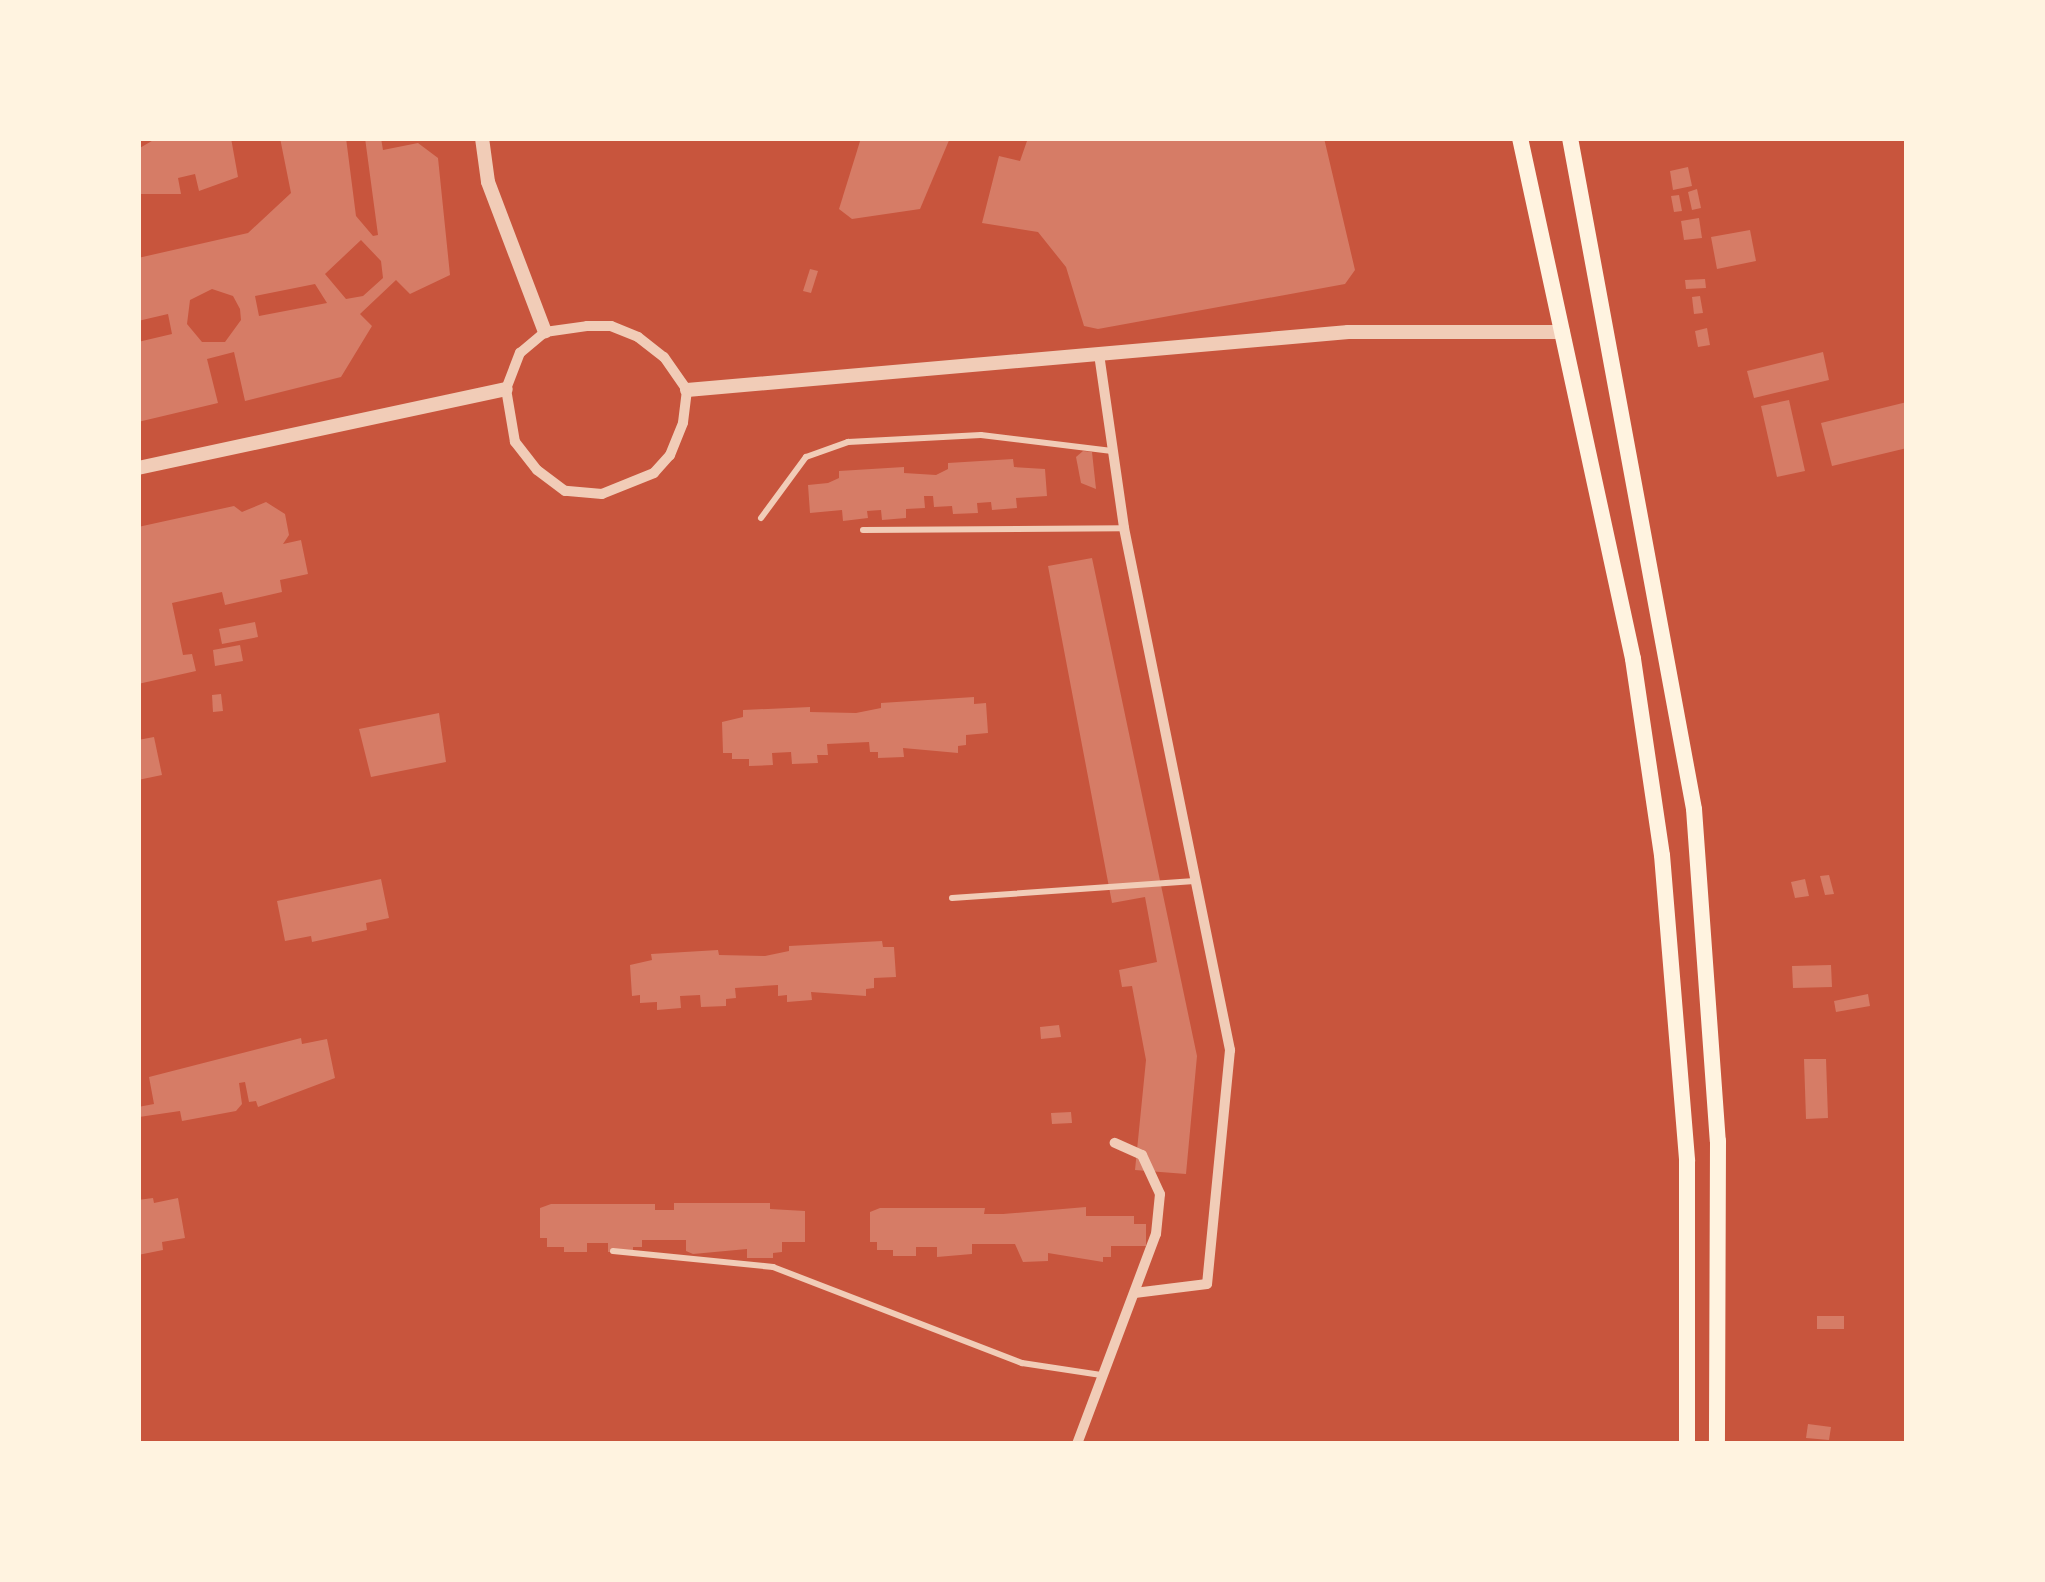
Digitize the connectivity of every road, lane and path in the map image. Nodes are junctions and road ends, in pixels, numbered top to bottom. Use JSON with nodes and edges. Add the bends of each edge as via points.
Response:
{"nodes":[{"id":1,"x":482,"y":138,"type":"edge"},
{"id":2,"x":1520,"y":138,"type":"edge"},
{"id":3,"x":1570,"y":138,"type":"edge"},
{"id":4,"x":545,"y":332,"type":"junction"},
{"id":5,"x":1562,"y":332,"type":"junction"},
{"id":6,"x":1099,"y":354,"type":"junction"},
{"id":7,"x":506,"y":389,"type":"junction"},
{"id":8,"x":687,"y":390,"type":"junction"},
{"id":9,"x":1112,"y":451,"type":"junction"},
{"id":10,"x":138,"y":468,"type":"edge"},
{"id":11,"x":761,"y":518,"type":"dead end"},
{"id":12,"x":1124,"y":529,"type":"junction"},
{"id":13,"x":863,"y":530,"type":"dead end"},
{"id":14,"x":1194,"y":881,"type":"junction"},
{"id":15,"x":952,"y":898,"type":"dead end"},
{"id":16,"x":1115,"y":1142,"type":"dead end"},
{"id":17,"x":613,"y":1251,"type":"dead end"},
{"id":18,"x":1135,"y":1293,"type":"junction"},
{"id":19,"x":1104,"y":1376,"type":"junction"},
{"id":20,"x":1077,"y":1444,"type":"edge"},
{"id":21,"x":1687,"y":1444,"type":"edge"},
{"id":22,"x":1717,"y":1444,"type":"edge"}],
"edges":[{"from":1,"to":4,"type":"street","via":[[488,182]]},
{"from":2,"to":5,"type":"main road"},
{"from":3,"to":22,"type":"main road","via":[[1694,809],[1718,1141]]},
{"from":4,"to":7,"type":"street","via":[[520,353]]},
{"from":4,"to":8,"type":"street","via":[[625,332],[664,357]]},
{"from":5,"to":6,"type":"street","via":[[1348,332]]},
{"from":5,"to":21,"type":"main road","via":[[1633,659],[1662,855],[1686,1139]]},
{"from":6,"to":8,"type":"street"},
{"from":6,"to":9,"type":"street"},
{"from":7,"to":8,"type":"street","via":[[515,442],[536,470],[565,491],[602,494],[654,473],[670,455]]},
{"from":7,"to":10,"type":"street"},
{"from":9,"to":11,"type":"lane","via":[[981,435],[848,442],[806,457]]},
{"from":9,"to":12,"type":"street"},
{"from":12,"to":13,"type":"lane"},
{"from":12,"to":14,"type":"street"},
{"from":14,"to":15,"type":"lane"},
{"from":14,"to":18,"type":"street","via":[[1230,1050],[1207,1284]]},
{"from":16,"to":18,"type":"street","via":[[1142,1155],[1160,1194]]},
{"from":17,"to":19,"type":"lane","via":[[773,1267],[1022,1363]]},
{"from":18,"to":19,"type":"street"},
{"from":19,"to":20,"type":"street"}]}
